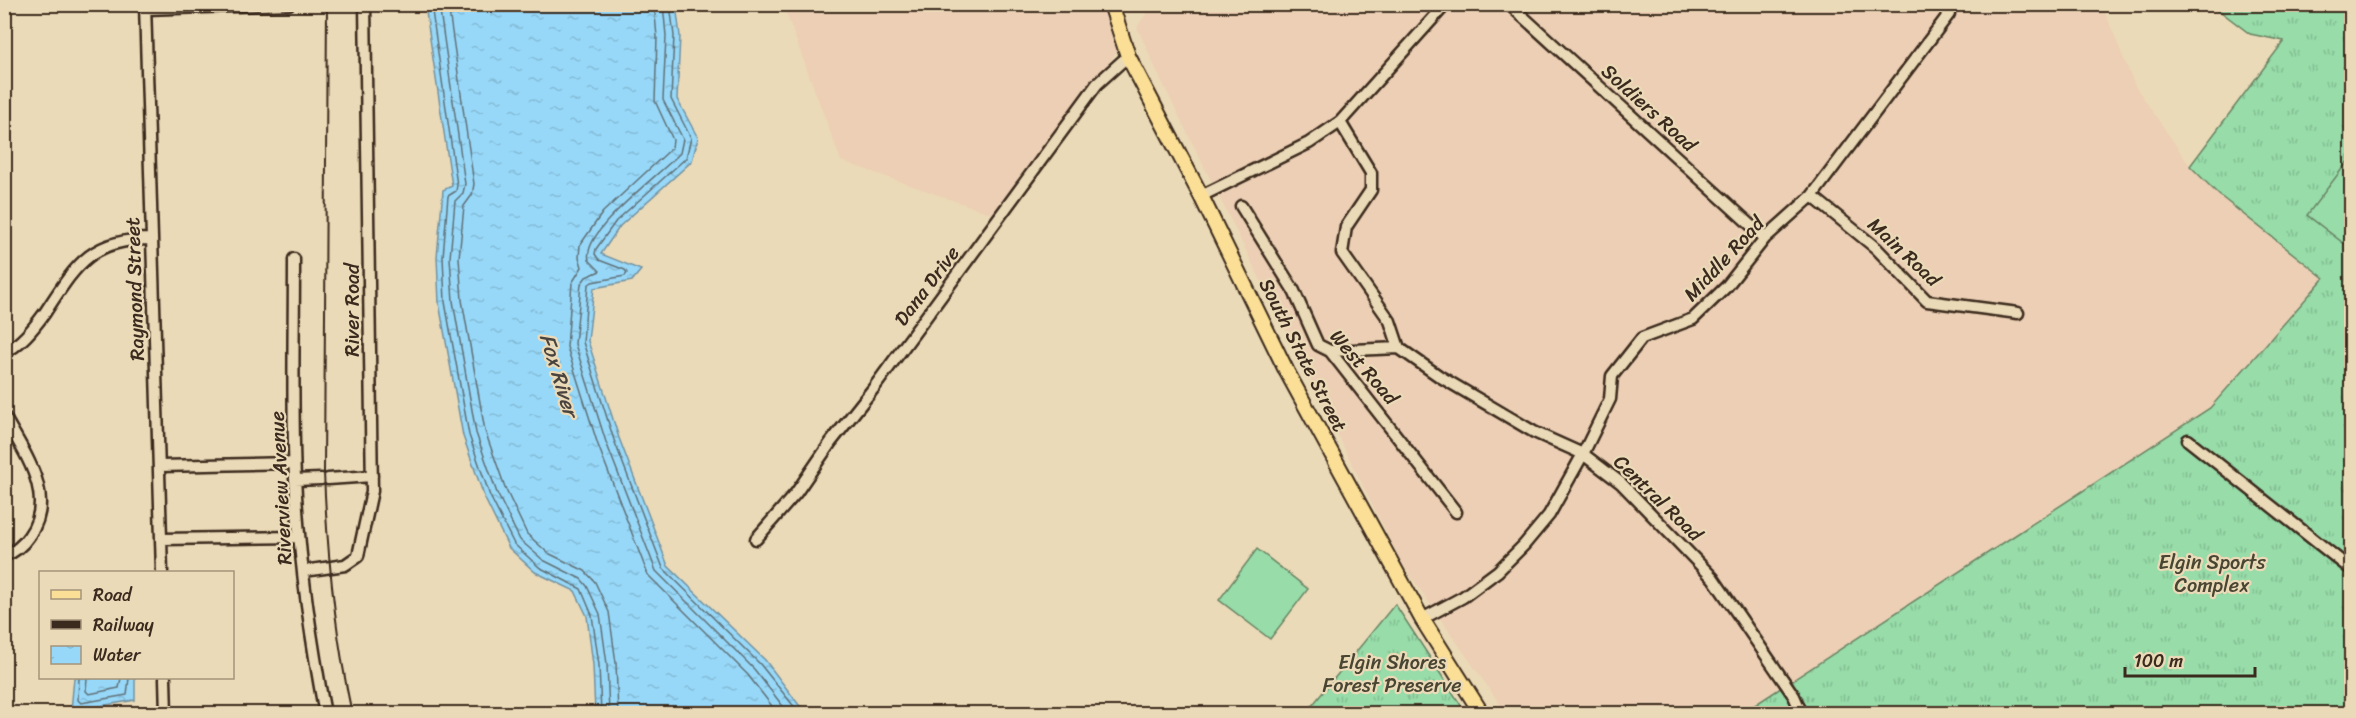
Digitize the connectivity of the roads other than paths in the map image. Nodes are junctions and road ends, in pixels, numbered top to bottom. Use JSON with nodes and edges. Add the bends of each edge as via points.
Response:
{"nodes":[{"id":1,"x":289,"y":4,"type":"edge"},
{"id":2,"x":365,"y":4,"type":"edge"},
{"id":3,"x":1111,"y":4,"type":"edge"},
{"id":4,"x":1446,"y":4,"type":"edge"},
{"id":5,"x":1509,"y":4,"type":"edge"},
{"id":6,"x":1947,"y":4,"type":"edge"},
{"id":7,"x":146,"y":7,"type":"edge"},
{"id":8,"x":1128,"y":56,"type":"junction"},
{"id":9,"x":1340,"y":122,"type":"junction"},
{"id":10,"x":1201,"y":196,"type":"junction"},
{"id":11,"x":1812,"y":196,"type":"junction"},
{"id":12,"x":1241,"y":206,"type":"dead end"},
{"id":13,"x":151,"y":238,"type":"junction"},
{"id":14,"x":1765,"y":238,"type":"junction"},
{"id":15,"x":294,"y":259,"type":"dead end"},
{"id":16,"x":2018,"y":313,"type":"dead end"},
{"id":17,"x":1399,"y":348,"type":"junction"},
{"id":18,"x":1330,"y":351,"type":"junction"},
{"id":19,"x":4,"y":353,"type":"edge"},
{"id":20,"x":4,"y":416,"type":"edge"},
{"id":21,"x":2188,"y":440,"type":"dead end"},
{"id":22,"x":1583,"y":454,"type":"junction"},
{"id":23,"x":294,"y":463,"type":"junction"},
{"id":24,"x":160,"y":466,"type":"junction"},
{"id":25,"x":372,"y":476,"type":"junction"},
{"id":26,"x":295,"y":480,"type":"junction"},
{"id":27,"x":1456,"y":512,"type":"dead end"},
{"id":28,"x":299,"y":537,"type":"junction"},
{"id":29,"x":162,"y":539,"type":"junction"},
{"id":30,"x":756,"y":539,"type":"dead end"},
{"id":31,"x":4,"y":556,"type":"edge"},
{"id":32,"x":2352,"y":570,"type":"edge"},
{"id":33,"x":162,"y":571,"type":"edge"},
{"id":34,"x":304,"y":571,"type":"junction"},
{"id":35,"x":1422,"y":619,"type":"junction"},
{"id":36,"x":165,"y":679,"type":"edge"},
{"id":37,"x":166,"y":714,"type":"edge"},
{"id":38,"x":325,"y":714,"type":"edge"},
{"id":39,"x":1482,"y":714,"type":"edge"},
{"id":40,"x":1802,"y":714,"type":"edge"}],
"edges":[{"from":1,"to":7,"type":"street"},
{"from":2,"to":25,"type":"street","name":"River Road"},
{"from":3,"to":8,"type":"main road","name":"South State Street"},
{"from":4,"to":9,"type":"street"},
{"from":5,"to":14,"type":"street","name":"Soldiers Road"},
{"from":6,"to":11,"type":"street","name":"Middle Road","via":[[1949,14]]},
{"from":7,"to":13,"type":"street","name":"Raymond Street"},
{"from":8,"to":10,"type":"main road","name":"South State Street"},
{"from":8,"to":30,"type":"street","name":"Dana Drive","via":[[1097,84],[796,493]]},
{"from":9,"to":10,"type":"street","via":[[1309,143]]},
{"from":9,"to":17,"type":"street","via":[[1371,172],[1371,190],[1346,226],[1342,253],[1390,321]]},
{"from":10,"to":35,"type":"main road","name":"South State Street","via":[[1287,372]]},
{"from":11,"to":14,"type":"street","name":"Middle Road"},
{"from":11,"to":16,"type":"street","name":"Main Road","via":[[1876,248],[1927,302]]},
{"from":12,"to":18,"type":"street","name":"West Road","via":[[1294,291],[1318,345]]},
{"from":13,"to":19,"type":"street","via":[[120,240],[87,257],[70,274],[30,332]]},
{"from":13,"to":24,"type":"street","name":"Raymond Street"},
{"from":14,"to":22,"type":"street","name":"Middle Road","via":[[1727,286],[1693,319],[1642,338],[1612,376],[1610,399]]},
{"from":15,"to":23,"type":"street","name":"Riverview Avenue"},
{"from":17,"to":18,"type":"street"},
{"from":17,"to":22,"type":"street","name":"Central Road","via":[[1534,432]]},
{"from":18,"to":27,"type":"street","name":"West Road"},
{"from":20,"to":31,"type":"street","via":[[38,481],[42,502],[33,531],[20,548]]},
{"from":21,"to":32,"type":"street"},
{"from":22,"to":35,"type":"street","name":"Middle Road","via":[[1549,515],[1524,545],[1463,597]]},
{"from":22,"to":40,"type":"street","name":"Central Road","via":[[1622,483],[1713,578],[1794,696]]},
{"from":23,"to":24,"type":"street"},
{"from":23,"to":26,"type":"street","name":"Riverview Avenue"},
{"from":24,"to":29,"type":"street","name":"Raymond Street"},
{"from":25,"to":26,"type":"street"},
{"from":25,"to":34,"type":"street","name":"River Road","via":[[358,555],[345,565]]},
{"from":26,"to":28,"type":"street","name":"Riverview Avenue"},
{"from":28,"to":29,"type":"street"},
{"from":28,"to":34,"type":"street","name":"Riverview Avenue"},
{"from":29,"to":33,"type":"street","name":"Raymond Street"},
{"from":34,"to":38,"type":"street","name":"Riverview Avenue"},
{"from":35,"to":39,"type":"main road","name":"South State Street"},
{"from":36,"to":37,"type":"street"}]}
